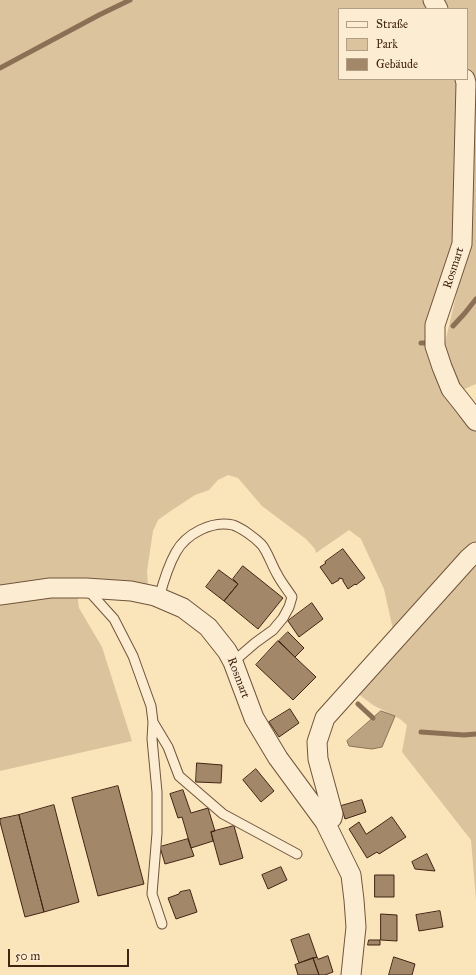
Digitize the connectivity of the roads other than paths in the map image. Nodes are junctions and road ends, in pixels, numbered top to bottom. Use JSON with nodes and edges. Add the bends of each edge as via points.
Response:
{"nodes":[{"id":1,"x":465,"y":80,"type":"edge"},
{"id":2,"x":476,"y":420,"type":"edge"},
{"id":3,"x":476,"y":552,"type":"edge"},
{"id":4,"x":86,"y":588,"type":"junction"},
{"id":5,"x":0,"y":595,"type":"edge"},
{"id":6,"x":159,"y":598,"type":"junction"},
{"id":7,"x":233,"y":662,"type":"junction"},
{"id":8,"x":153,"y":722,"type":"junction"},
{"id":9,"x":324,"y":822,"type":"junction"},
{"id":10,"x":297,"y":854,"type":"dead end"},
{"id":11,"x":162,"y":924,"type":"dead end"},
{"id":12,"x":351,"y":975,"type":"edge"}],
"edges":[{"from":1,"to":2,"type":"street","name":"Rosmart","via":[[462,244],[435,325],[435,346],[451,389]]},
{"from":3,"to":9,"type":"street","via":[[325,718],[317,742],[318,759],[333,814],[332,818]]},
{"from":4,"to":5,"type":"street","name":"Rosmart","via":[[50,588]]},
{"from":4,"to":6,"type":"street","name":"Rosmart","via":[[132,591]]},
{"from":4,"to":8,"type":"lane","via":[[114,619],[133,656],[151,706]]},
{"from":6,"to":7,"type":"street","name":"Rosmart","via":[[183,608],[208,627],[227,650]]},
{"from":6,"to":7,"type":"lane","via":[[176,551],[185,540],[198,531],[222,524],[233,526],[241,528],[262,545],[292,597],[283,618],[273,630]]},
{"from":7,"to":9,"type":"street","name":"Rosmart","via":[[254,718],[278,758]]},
{"from":8,"to":10,"type":"lane","via":[[168,747],[179,776],[223,814]]},
{"from":8,"to":11,"type":"lane","via":[[157,799],[152,894]]},
{"from":9,"to":12,"type":"street","name":"Rosmart","via":[[351,875],[356,928]]}]}
